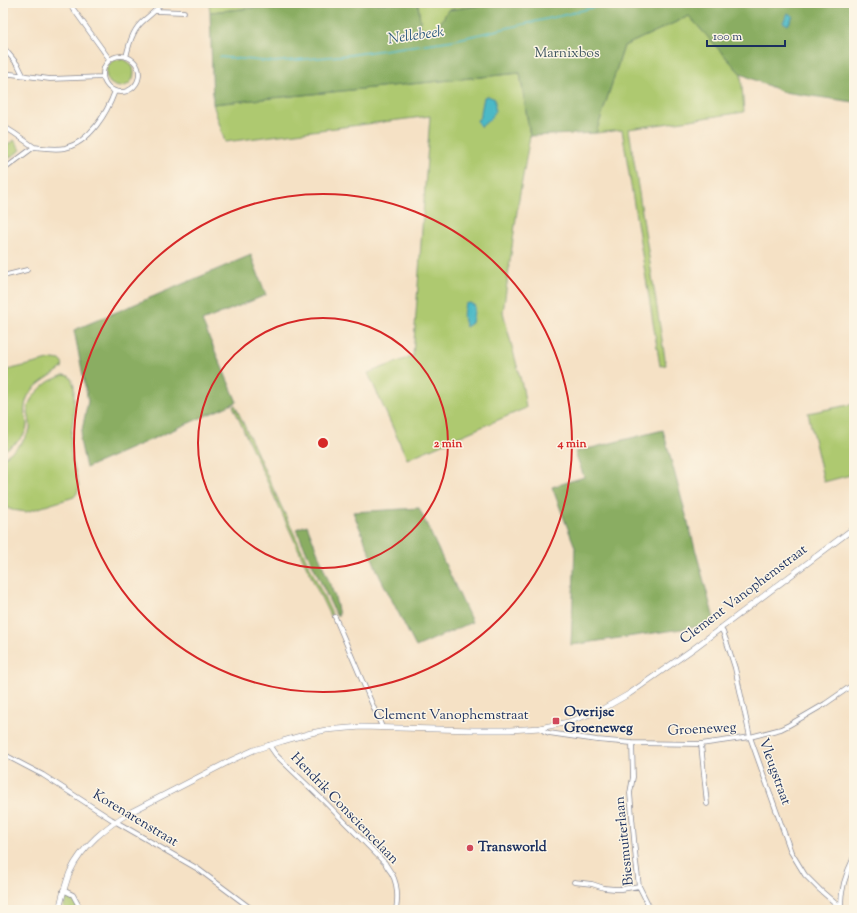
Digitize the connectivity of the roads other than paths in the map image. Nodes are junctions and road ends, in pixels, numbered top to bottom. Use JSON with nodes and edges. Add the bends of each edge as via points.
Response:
{"nodes":[{"id":1,"x":69,"y":3,"type":"edge"},
{"id":2,"x":161,"y":3,"type":"edge"},
{"id":3,"x":156,"y":11,"type":"junction"},
{"id":4,"x":184,"y":12,"type":"dead end"},
{"id":5,"x":3,"y":48,"type":"edge"},
{"id":6,"x":126,"y":57,"type":"junction"},
{"id":7,"x":110,"y":60,"type":"junction"},
{"id":8,"x":3,"y":73,"type":"edge"},
{"id":9,"x":23,"y":75,"type":"junction"},
{"id":10,"x":103,"y":77,"type":"junction"},
{"id":11,"x":115,"y":91,"type":"junction"},
{"id":12,"x":3,"y":126,"type":"edge"},
{"id":13,"x":34,"y":147,"type":"junction"},
{"id":14,"x":3,"y":170,"type":"edge"},
{"id":15,"x":28,"y":270,"type":"dead end"},
{"id":16,"x":3,"y":276,"type":"edge"},
{"id":17,"x":854,"y":528,"type":"edge"},
{"id":18,"x":335,"y":617,"type":"dead end"},
{"id":19,"x":720,"y":628,"type":"junction"},
{"id":20,"x":854,"y":684,"type":"edge"},
{"id":21,"x":382,"y":727,"type":"junction"},
{"id":22,"x":540,"y":728,"type":"junction"},
{"id":23,"x":750,"y":737,"type":"junction"},
{"id":24,"x":632,"y":743,"type":"junction"},
{"id":25,"x":702,"y":744,"type":"junction"},
{"id":26,"x":270,"y":745,"type":"junction"},
{"id":27,"x":3,"y":754,"type":"edge"},
{"id":28,"x":707,"y":804,"type":"dead end"},
{"id":29,"x":115,"y":821,"type":"junction"},
{"id":30,"x":854,"y":857,"type":"edge"},
{"id":31,"x":574,"y":882,"type":"dead end"},
{"id":32,"x":639,"y":886,"type":"junction"},
{"id":33,"x":64,"y":890,"type":"junction"},
{"id":34,"x":840,"y":908,"type":"edge"},
{"id":35,"x":59,"y":910,"type":"edge"},
{"id":36,"x":80,"y":910,"type":"edge"},
{"id":37,"x":252,"y":910,"type":"edge"},
{"id":38,"x":395,"y":910,"type":"edge"},
{"id":39,"x":652,"y":910,"type":"edge"}],
"edges":[{"from":1,"to":7,"type":"street"},
{"from":2,"to":3,"type":"street"},
{"from":3,"to":4,"type":"street"},
{"from":3,"to":6,"type":"street","via":[[137,27]]},
{"from":5,"to":9,"type":"street"},
{"from":6,"to":7,"type":"street"},
{"from":6,"to":11,"type":"street","via":[[137,66],[138,80],[130,89],[123,92]]},
{"from":7,"to":10,"type":"street","via":[[104,68]]},
{"from":8,"to":9,"type":"street"},
{"from":9,"to":10,"type":"street","via":[[50,79]]},
{"from":10,"to":11,"type":"street","via":[[108,86]]},
{"from":11,"to":13,"type":"street","via":[[102,118],[81,141],[64,148]]},
{"from":12,"to":13,"type":"street"},
{"from":13,"to":14,"type":"street"},
{"from":15,"to":16,"type":"street"},
{"from":17,"to":19,"type":"street","name":"Clement Vanophemstraat"},
{"from":18,"to":21,"type":"street"},
{"from":19,"to":22,"type":"street","name":"Clement Vanophemstraat","via":[[629,694],[599,711]]},
{"from":19,"to":23,"type":"street","name":"Vleugstraat","via":[[735,668]]},
{"from":20,"to":23,"type":"street","name":"Groeneweg","via":[[789,725]]},
{"from":21,"to":22,"type":"street","name":"Clement Vanophemstraat","via":[[474,730]]},
{"from":21,"to":26,"type":"street","name":"Clement Vanophemstraat","via":[[326,730]]},
{"from":22,"to":24,"type":"street","name":"Groeneweg","via":[[549,734]]},
{"from":23,"to":25,"type":"street","name":"Groeneweg"},
{"from":23,"to":34,"type":"street","name":"Vleugstraat","via":[[791,852],[804,875]]},
{"from":24,"to":25,"type":"street","name":"Groeneweg"},
{"from":24,"to":32,"type":"street","name":"Biesmuiterlaan","via":[[630,793]]},
{"from":25,"to":28,"type":"street"},
{"from":26,"to":29,"type":"street","name":"Clement Vanophemstraat","via":[[232,760]]},
{"from":26,"to":38,"type":"street","name":"Hendrik Consciencelaan","via":[[276,755],[385,863],[395,884]]},
{"from":27,"to":29,"type":"street","name":"Korenarenstraat"},
{"from":29,"to":33,"type":"street","name":"Clement Vanophemstraat","via":[[79,856]]},
{"from":29,"to":37,"type":"street","name":"Korenarenstraat","via":[[198,869]]},
{"from":30,"to":34,"type":"street"},
{"from":31,"to":32,"type":"street","via":[[615,890]]},
{"from":32,"to":39,"type":"street","name":"Biesmuiterlaan"},
{"from":33,"to":35,"type":"street","name":"Clement Vanophemstraat"},
{"from":33,"to":36,"type":"street","via":[[72,895]]}]}
